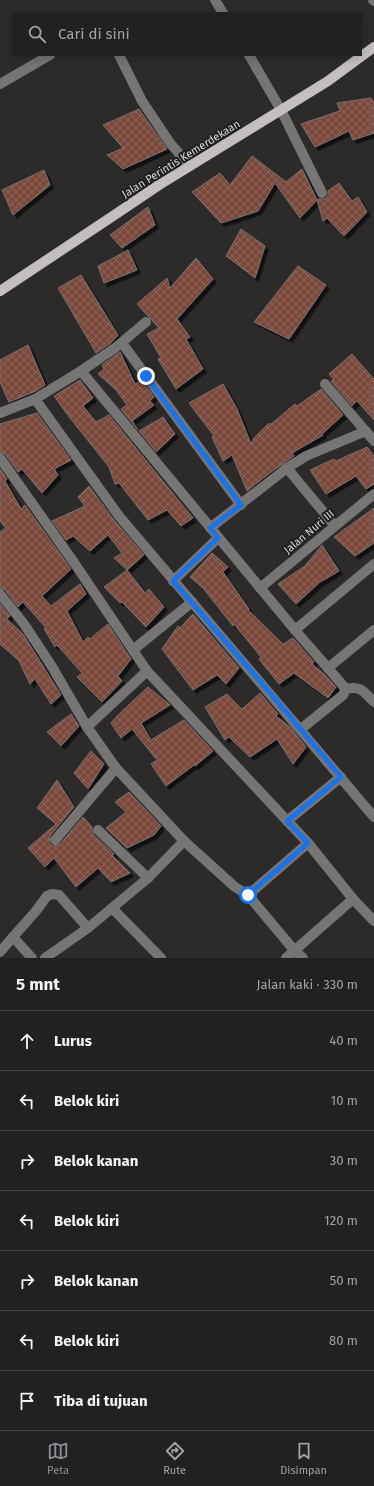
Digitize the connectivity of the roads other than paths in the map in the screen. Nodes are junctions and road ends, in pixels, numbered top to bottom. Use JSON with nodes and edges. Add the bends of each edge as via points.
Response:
{"nodes":[{"id":1,"x":215,"y":0,"type":"edge"},
{"id":2,"x":222,"y":12,"type":"edge"},
{"id":3,"x":374,"y":47,"type":"edge"},
{"id":4,"x":48,"y":56,"type":"edge"},
{"id":5,"x":120,"y":56,"type":"edge"},
{"id":6,"x":250,"y":56,"type":"edge"},
{"id":7,"x":362,"y":56,"type":"edge"},
{"id":8,"x":362,"y":56,"type":"edge"},
{"id":9,"x":0,"y":84,"type":"edge"},
{"id":10,"x":281,"y":110,"type":"junction"},
{"id":11,"x":190,"y":166,"type":"junction"},
{"id":12,"x":322,"y":193,"type":"dead end"},
{"id":13,"x":0,"y":291,"type":"edge"},
{"id":14,"x":146,"y":322,"type":"dead end"},
{"id":15,"x":122,"y":342,"type":"junction"},
{"id":16,"x":81,"y":371,"type":"junction"},
{"id":17,"x":325,"y":384,"type":"dead end"},
{"id":18,"x":34,"y":400,"type":"junction"},
{"id":19,"x":0,"y":413,"type":"edge"},
{"id":20,"x":366,"y":431,"type":"junction"},
{"id":21,"x":374,"y":440,"type":"edge"},
{"id":22,"x":0,"y":458,"type":"edge"},
{"id":23,"x":286,"y":468,"type":"junction"},
{"id":24,"x":374,"y":494,"type":"edge"},
{"id":25,"x":241,"y":505,"type":"junction"},
{"id":26,"x":335,"y":526,"type":"junction"},
{"id":27,"x":210,"y":528,"type":"junction"},
{"id":28,"x":218,"y":538,"type":"junction"},
{"id":29,"x":374,"y":564,"type":"edge"},
{"id":30,"x":173,"y":581,"type":"junction"},
{"id":31,"x":260,"y":588,"type":"junction"},
{"id":32,"x":0,"y":594,"type":"edge"},
{"id":33,"x":192,"y":602,"type":"junction"},
{"id":34,"x":294,"y":630,"type":"junction"},
{"id":35,"x":374,"y":630,"type":"edge"},
{"id":36,"x":133,"y":650,"type":"junction"},
{"id":37,"x":328,"y":668,"type":"junction"},
{"id":38,"x":147,"y":671,"type":"junction"},
{"id":39,"x":346,"y":689,"type":"junction"},
{"id":40,"x":374,"y":702,"type":"edge"},
{"id":41,"x":87,"y":728,"type":"junction"},
{"id":42,"x":301,"y":729,"type":"junction"},
{"id":43,"x":116,"y":768,"type":"junction"},
{"id":44,"x":341,"y":777,"type":"junction"},
{"id":45,"x":374,"y":817,"type":"edge"},
{"id":46,"x":287,"y":821,"type":"junction"},
{"id":47,"x":98,"y":830,"type":"dead end"},
{"id":48,"x":55,"y":840,"type":"dead end"},
{"id":49,"x":184,"y":841,"type":"junction"},
{"id":50,"x":308,"y":843,"type":"junction"},
{"id":51,"x":148,"y":878,"type":"junction"},
{"id":52,"x":248,"y":895,"type":"junction"},
{"id":53,"x":353,"y":899,"type":"junction"},
{"id":54,"x":112,"y":908,"type":"junction"},
{"id":55,"x":374,"y":921,"type":"edge"},
{"id":56,"x":88,"y":928,"type":"junction"},
{"id":57,"x":13,"y":937,"type":"junction"},
{"id":58,"x":294,"y":950,"type":"junction"},
{"id":59,"x":0,"y":952,"type":"edge"},
{"id":60,"x":157,"y":957,"type":"edge"},
{"id":61,"x":32,"y":958,"type":"edge"},
{"id":62,"x":45,"y":958,"type":"edge"},
{"id":63,"x":286,"y":958,"type":"edge"},
{"id":64,"x":303,"y":958,"type":"edge"}],
"edges":[{"from":1,"to":2,"type":"street"},
{"from":3,"to":7,"type":"main road","name":"Jalan Perintis Kemerdekaan"},
{"from":4,"to":9,"type":"street"},
{"from":5,"to":11,"type":"street","via":[[142,101],[170,143]]},
{"from":6,"to":10,"type":"street"},
{"from":8,"to":10,"type":"main road","name":"Jalan Perintis Kemerdekaan"},
{"from":10,"to":11,"type":"main road","name":"Jalan Perintis Kemerdekaan"},
{"from":10,"to":12,"type":"street"},
{"from":11,"to":13,"type":"main road","name":"Jalan Perintis Kemerdekaan","via":[[159,184]]},
{"from":14,"to":15,"type":"street"},
{"from":15,"to":16,"type":"street"},
{"from":15,"to":25,"type":"street"},
{"from":16,"to":18,"type":"street"},
{"from":16,"to":27,"type":"street"},
{"from":17,"to":20,"type":"street"},
{"from":18,"to":19,"type":"street"},
{"from":18,"to":30,"type":"street","via":[[119,516]]},
{"from":20,"to":21,"type":"street"},
{"from":20,"to":23,"type":"street","via":[[306,456]]},
{"from":22,"to":36,"type":"street"},
{"from":23,"to":25,"type":"street"},
{"from":23,"to":26,"type":"street"},
{"from":24,"to":26,"type":"street","name":"Jalan Nuri III"},
{"from":25,"to":27,"type":"street"},
{"from":26,"to":31,"type":"street","name":"Jalan Nuri III"},
{"from":27,"to":28,"type":"street"},
{"from":28,"to":30,"type":"street"},
{"from":28,"to":31,"type":"street"},
{"from":29,"to":34,"type":"street"},
{"from":30,"to":33,"type":"street"},
{"from":31,"to":34,"type":"street"},
{"from":32,"to":41,"type":"street","via":[[51,665]]},
{"from":33,"to":36,"type":"street"},
{"from":33,"to":42,"type":"street"},
{"from":34,"to":37,"type":"street"},
{"from":35,"to":37,"type":"street"},
{"from":36,"to":38,"type":"street"},
{"from":37,"to":39,"type":"street"},
{"from":38,"to":41,"type":"street"},
{"from":38,"to":46,"type":"street"},
{"from":39,"to":40,"type":"street","via":[[358,688]]},
{"from":39,"to":42,"type":"street","via":[[343,695]]},
{"from":41,"to":43,"type":"street"},
{"from":42,"to":44,"type":"street"},
{"from":43,"to":48,"type":"street"},
{"from":43,"to":49,"type":"street"},
{"from":44,"to":45,"type":"street"},
{"from":44,"to":46,"type":"street"},
{"from":46,"to":50,"type":"street"},
{"from":47,"to":51,"type":"street"},
{"from":49,"to":51,"type":"street"},
{"from":49,"to":52,"type":"street","via":[[235,887]]},
{"from":50,"to":52,"type":"street"},
{"from":50,"to":53,"type":"street"},
{"from":51,"to":54,"type":"street"},
{"from":52,"to":58,"type":"street"},
{"from":53,"to":55,"type":"street"},
{"from":53,"to":58,"type":"street"},
{"from":54,"to":56,"type":"street"},
{"from":54,"to":60,"type":"street"},
{"from":56,"to":57,"type":"street","via":[[59,894],[52,894],[47,896]]},
{"from":56,"to":62,"type":"street"},
{"from":57,"to":59,"type":"street"},
{"from":57,"to":61,"type":"street"},
{"from":58,"to":63,"type":"street"},
{"from":58,"to":64,"type":"street"}]}
